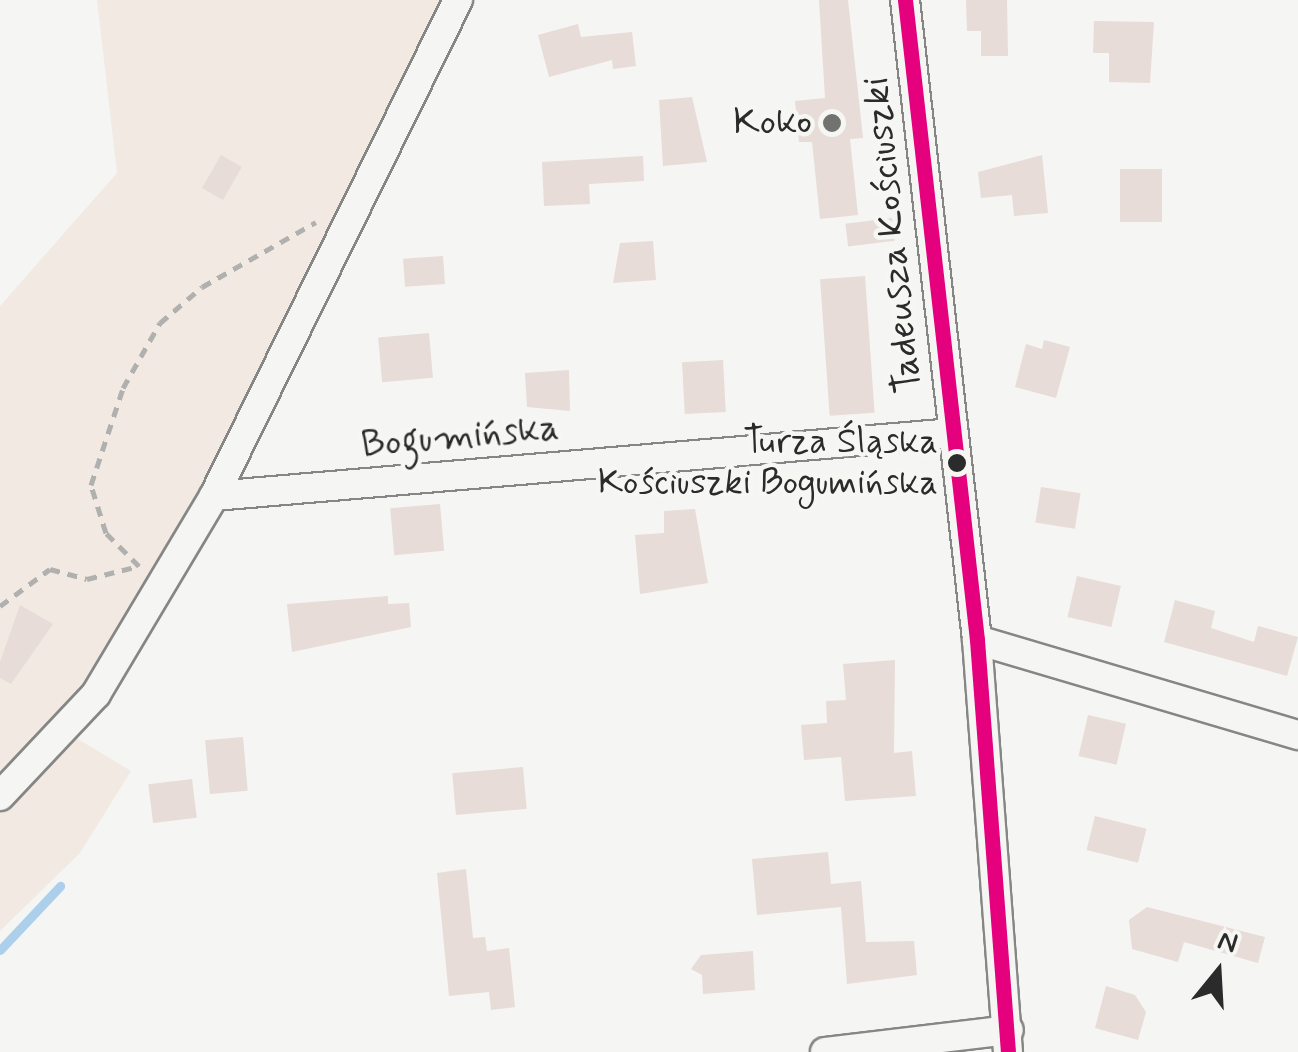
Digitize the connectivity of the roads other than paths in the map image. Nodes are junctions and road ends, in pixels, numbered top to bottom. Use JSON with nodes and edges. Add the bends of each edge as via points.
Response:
{"nodes":[{"id":1,"x":458,"y":0,"type":"edge"},
{"id":2,"x":906,"y":0,"type":"edge"},
{"id":3,"x":953,"y":433,"type":"junction"},
{"id":4,"x":214,"y":496,"type":"junction"},
{"id":5,"x":977,"y":640,"type":"junction"},
{"id":6,"x":1298,"y":735,"type":"edge"},
{"id":7,"x":0,"y":796,"type":"edge"},
{"id":8,"x":1009,"y":1041,"type":"edge"},
{"id":9,"x":825,"y":1052,"type":"edge"}],
"edges":[{"from":1,"to":4,"type":"street"},
{"from":2,"to":3,"type":"street","name":"Tadeusza Kościuszki"},
{"from":3,"to":4,"type":"street","name":"Bogumińska"},
{"from":3,"to":5,"type":"street","name":"Tadeusza Kościuszki"},
{"from":4,"to":7,"type":"street","via":[[96,694]]},
{"from":5,"to":6,"type":"street"},
{"from":5,"to":8,"type":"street","name":"Tadeusza Kościuszki"},
{"from":8,"to":9,"type":"street"}]}
